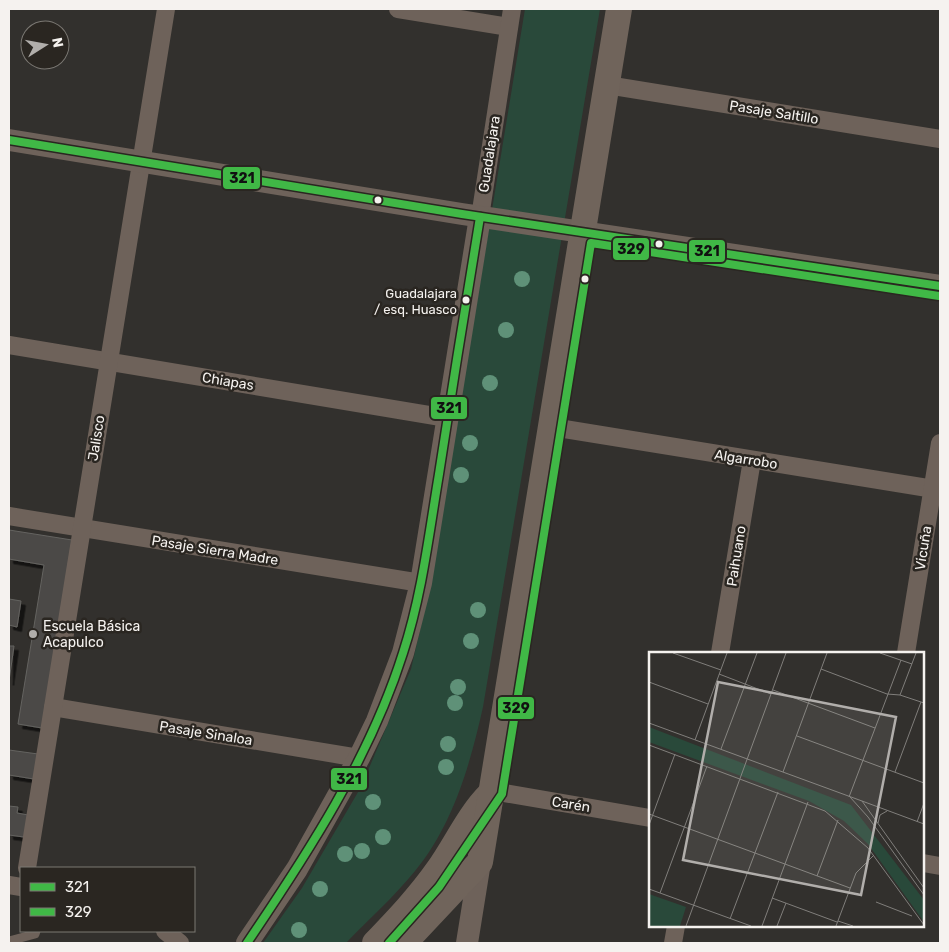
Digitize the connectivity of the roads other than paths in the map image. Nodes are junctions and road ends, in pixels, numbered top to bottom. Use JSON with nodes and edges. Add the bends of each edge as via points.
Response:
{"nodes":[{"id":1,"x":166,"y":9,"type":"edge"},
{"id":2,"x":398,"y":9,"type":"edge"},
{"id":3,"x":512,"y":9,"type":"edge"},
{"id":4,"x":619,"y":9,"type":"edge"},
{"id":5,"x":509,"y":27,"type":"junction"},
{"id":6,"x":607,"y":85,"type":"junction"},
{"id":7,"x":940,"y":139,"type":"edge"},
{"id":8,"x":9,"y":140,"type":"edge"},
{"id":9,"x":141,"y":162,"type":"junction"},
{"id":10,"x":480,"y":217,"type":"junction"},
{"id":11,"x":583,"y":232,"type":"junction"},
{"id":12,"x":940,"y":286,"type":"edge"},
{"id":13,"x":9,"y":345,"type":"edge"},
{"id":14,"x":108,"y":362,"type":"junction"},
{"id":15,"x":447,"y":418,"type":"junction"},
{"id":16,"x":552,"y":427,"type":"junction"},
{"id":17,"x":940,"y":443,"type":"edge"},
{"id":18,"x":752,"y":460,"type":"junction"},
{"id":19,"x":936,"y":489,"type":"edge"},
{"id":20,"x":9,"y":516,"type":"edge"},
{"id":21,"x":82,"y":528,"type":"junction"},
{"id":22,"x":421,"y":583,"type":"junction"},
{"id":23,"x":720,"y":652,"type":"edge"},
{"id":24,"x":906,"y":652,"type":"edge"},
{"id":25,"x":53,"y":707,"type":"junction"},
{"id":26,"x":359,"y":758,"type":"junction"},
{"id":27,"x":492,"y":791,"type":"junction"},
{"id":28,"x":649,"y":818,"type":"edge"},
{"id":29,"x":480,"y":862,"type":"junction"},
{"id":30,"x":924,"y":863,"type":"edge"},
{"id":31,"x":940,"y":866,"type":"edge"},
{"id":32,"x":27,"y":867,"type":"edge"},
{"id":33,"x":676,"y":927,"type":"edge"},
{"id":34,"x":35,"y":932,"type":"edge"},
{"id":35,"x":165,"y":932,"type":"edge"},
{"id":36,"x":9,"y":941,"type":"edge"},
{"id":37,"x":180,"y":943,"type":"edge"},
{"id":38,"x":247,"y":943,"type":"edge"},
{"id":39,"x":374,"y":943,"type":"edge"},
{"id":40,"x":404,"y":943,"type":"edge"},
{"id":41,"x":467,"y":943,"type":"edge"},
{"id":42,"x":673,"y":943,"type":"edge"}],
"edges":[{"from":1,"to":9,"type":"street","name":"Jalisco"},
{"from":2,"to":5,"type":"street"},
{"from":3,"to":5,"type":"street","name":"Guadalajara"},
{"from":4,"to":6,"type":"main road"},
{"from":5,"to":10,"type":"street","name":"Guadalajara"},
{"from":6,"to":7,"type":"street","name":"Pasaje Saltillo"},
{"from":6,"to":11,"type":"main road"},
{"from":8,"to":9,"type":"street"},
{"from":9,"to":10,"type":"street"},
{"from":9,"to":14,"type":"street","name":"Jalisco"},
{"from":10,"to":11,"type":"street"},
{"from":10,"to":15,"type":"street","name":"Guadalajara"},
{"from":11,"to":12,"type":"street"},
{"from":11,"to":16,"type":"main road"},
{"from":13,"to":14,"type":"street","name":"Chiapas"},
{"from":14,"to":15,"type":"street","name":"Chiapas"},
{"from":14,"to":21,"type":"street","name":"Jalisco"},
{"from":15,"to":22,"type":"street","name":"Guadalajara"},
{"from":16,"to":18,"type":"street","name":"Algarrobo"},
{"from":16,"to":27,"type":"main road"},
{"from":17,"to":19,"type":"street","name":"Vicuña"},
{"from":18,"to":19,"type":"street","name":"Algarrobo"},
{"from":18,"to":23,"type":"street","name":"Paihuano"},
{"from":19,"to":24,"type":"street","name":"Vicuña"},
{"from":20,"to":21,"type":"street","name":"Pasaje Sierra Madre"},
{"from":21,"to":22,"type":"street","name":"Pasaje Sierra Madre"},
{"from":21,"to":25,"type":"street","name":"Jalisco"},
{"from":22,"to":26,"type":"street","name":"Guadalajara","via":[[404,653]]},
{"from":25,"to":26,"type":"street","name":"Pasaje Sinaloa"},
{"from":25,"to":32,"type":"street","name":"Jalisco"},
{"from":26,"to":38,"type":"street","name":"Guadalajara","via":[[297,869]]},
{"from":27,"to":28,"type":"street","name":"Carén"},
{"from":27,"to":29,"type":"main road"},
{"from":27,"to":39,"type":"main road","via":[[473,813],[422,891]]},
{"from":29,"to":40,"type":"main road"},
{"from":29,"to":41,"type":"street"},
{"from":30,"to":31,"type":"street"},
{"from":33,"to":42,"type":"street"},
{"from":34,"to":36,"type":"lane","via":[[21,940]]},
{"from":35,"to":37,"type":"street"}]}
